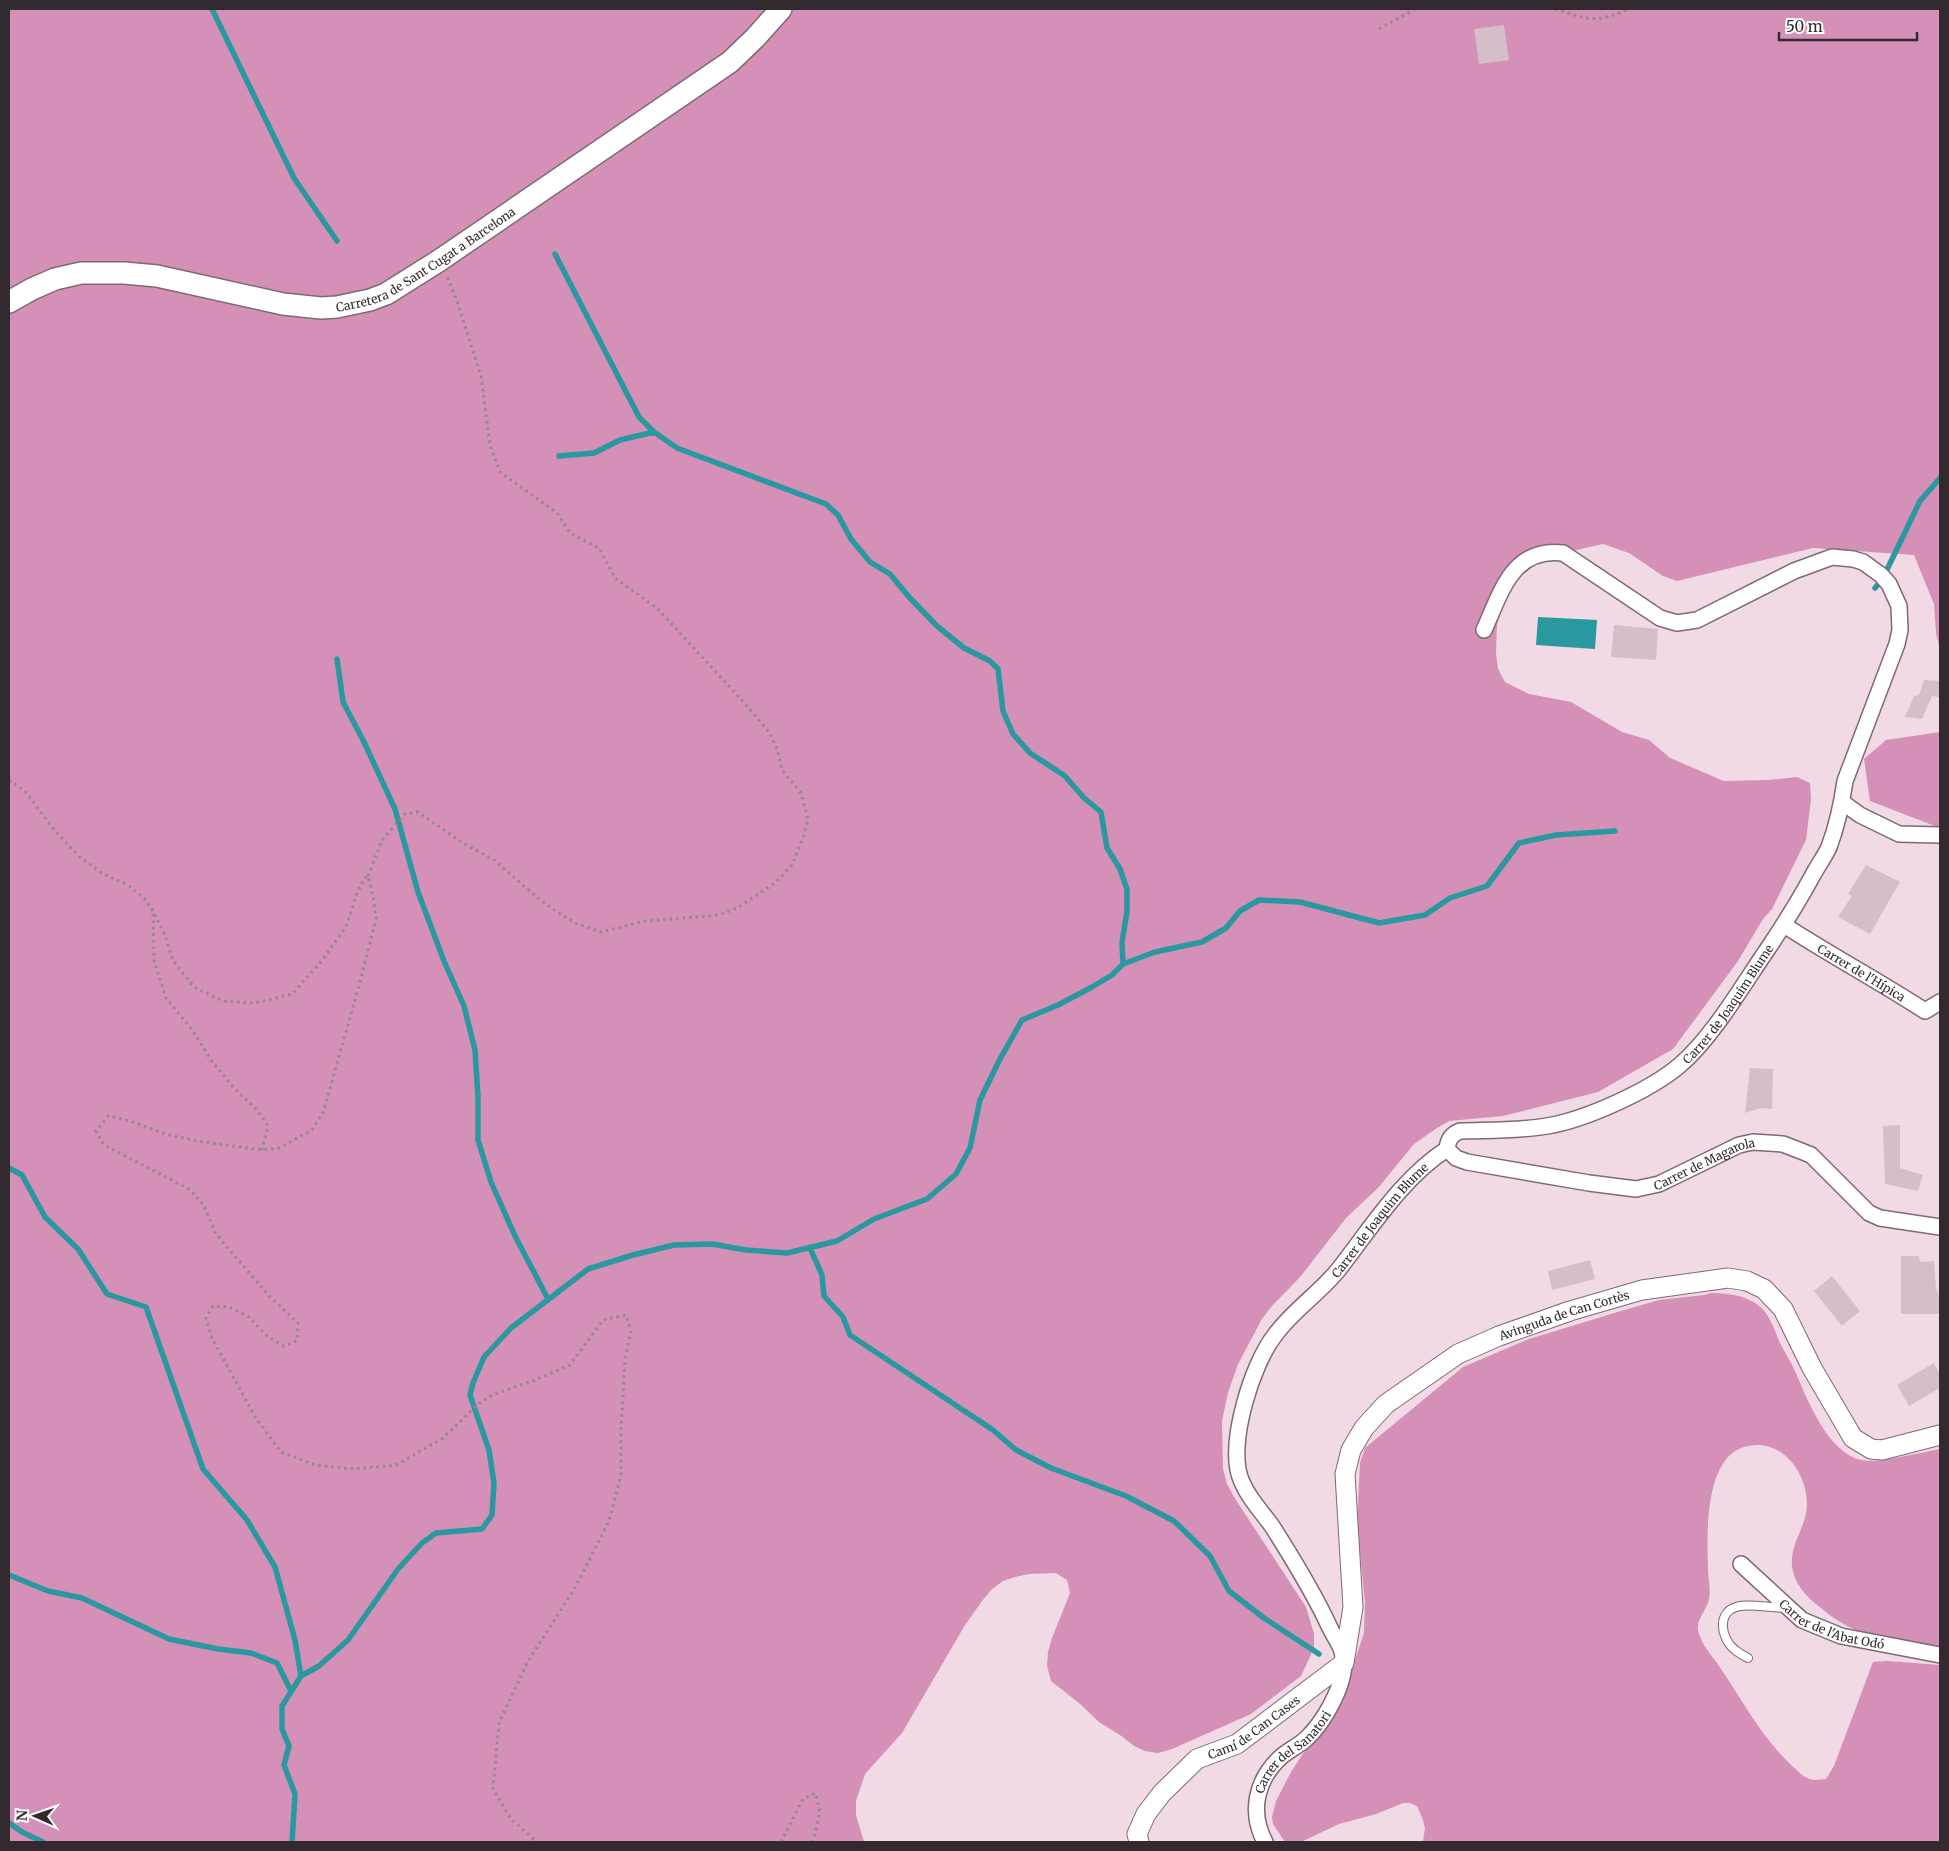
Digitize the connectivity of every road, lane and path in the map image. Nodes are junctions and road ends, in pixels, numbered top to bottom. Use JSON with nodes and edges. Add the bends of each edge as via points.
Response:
{"nodes":[{"id":1,"x":781,"y":9,"type":"edge"},
{"id":2,"x":1415,"y":9,"type":"edge"},
{"id":3,"x":1555,"y":9,"type":"edge"},
{"id":4,"x":1628,"y":9,"type":"edge"},
{"id":5,"x":1378,"y":29,"type":"dead end"},
{"id":6,"x":440,"y":260,"type":"junction"},
{"id":7,"x":9,"y":302,"type":"edge"},
{"id":8,"x":1484,"y":630,"type":"dead end"},
{"id":9,"x":9,"y":780,"type":"edge"},
{"id":10,"x":1842,"y":802,"type":"junction"},
{"id":11,"x":1940,"y":835,"type":"edge"},
{"id":12,"x":368,"y":876,"type":"junction"},
{"id":13,"x":153,"y":911,"type":"junction"},
{"id":14,"x":1784,"y":925,"type":"junction"},
{"id":15,"x":1940,"y":1002,"type":"edge"},
{"id":16,"x":1447,"y":1148,"type":"junction"},
{"id":17,"x":262,"y":1150,"type":"junction"},
{"id":18,"x":1940,"y":1228,"type":"edge"},
{"id":19,"x":1940,"y":1435,"type":"edge"},
{"id":20,"x":1741,"y":1564,"type":"dead end"},
{"id":21,"x":1789,"y":1608,"type":"junction"},
{"id":22,"x":1940,"y":1655,"type":"edge"},
{"id":23,"x":1748,"y":1658,"type":"dead end"},
{"id":24,"x":1344,"y":1663,"type":"junction"},
{"id":25,"x":537,"y":1842,"type":"edge"},
{"id":26,"x":781,"y":1842,"type":"edge"},
{"id":27,"x":813,"y":1842,"type":"edge"},
{"id":28,"x":1139,"y":1842,"type":"edge"},
{"id":29,"x":1265,"y":1842,"type":"edge"}],
"edges":[{"from":1,"to":6,"type":"main road","name":"Carretera de Sant Cugat a Barcelona","via":[[730,62]]},
{"from":2,"to":5,"type":"path"},
{"from":3,"to":4,"type":"path","via":[[1598,19],[1611,18]]},
{"from":6,"to":7,"type":"main road","name":"Carretera de Sant Cugat a Barcelona","via":[[386,294],[337,307],[283,304],[157,276],[124,273],[81,273],[55,279]]},
{"from":6,"to":12,"type":"path","via":[[481,376],[490,445],[500,472],[557,513],[570,533],[599,548],[615,578],[658,609],[748,707],[770,733],[782,770],[801,793],[808,819],[792,865],[775,883],[737,908],[719,915],[646,922],[601,932],[575,923],[540,900],[494,860],[418,812],[405,814],[382,840]]},
{"from":8,"to":10,"type":"street","name":"Carrer de Joaquim Blume","via":[[1509,576],[1528,560],[1549,552],[1563,554],[1660,618],[1677,623],[1697,620],[1794,571],[1832,557],[1862,562],[1881,575],[1895,594],[1900,630],[1845,780]]},
{"from":9,"to":13,"type":"path","via":[[24,792],[80,856],[103,874],[128,885],[144,898]]},
{"from":10,"to":11,"type":"street","via":[[1860,815],[1899,834]]},
{"from":10,"to":14,"type":"street","name":"Carrer de Joaquim Blume","via":[[1828,847]]},
{"from":12,"to":13,"type":"path","via":[[357,894],[346,927],[320,963],[292,994],[255,1003],[223,1000],[194,987],[173,961]]},
{"from":12,"to":17,"type":"path","via":[[376,919],[323,1113],[312,1130],[279,1148]]},
{"from":13,"to":17,"type":"path","via":[[154,961],[166,998],[211,1060],[268,1126]]},
{"from":14,"to":15,"type":"street","name":"Carrer de l'Hípica","via":[[1925,1011]]},
{"from":14,"to":16,"type":"street","name":"Carrer de Joaquim Blume","via":[[1709,1033],[1670,1073],[1591,1113],[1550,1126],[1460,1131],[1450,1137]]},
{"from":16,"to":18,"type":"street","name":"Carrer de Magarola","via":[[1456,1158],[1467,1162],[1636,1189],[1660,1184],[1739,1145],[1753,1142],[1783,1144],[1811,1155],[1869,1213],[1880,1218]]},
{"from":16,"to":24,"type":"street","name":"Carrer de Joaquim Blume","via":[[1418,1170],[1335,1274],[1274,1335],[1254,1372],[1241,1417],[1237,1458],[1240,1478],[1320,1606],[1340,1643]]},
{"from":17,"to":25,"type":"path","via":[[165,1134],[108,1116],[96,1131],[104,1145],[189,1189],[203,1204],[216,1234],[269,1296],[298,1323],[297,1340],[284,1346],[267,1336],[249,1317],[229,1307],[213,1306],[206,1318],[212,1338],[255,1417],[281,1452],[315,1465],[355,1469],[396,1465],[443,1438],[492,1395],[570,1365],[604,1320],[626,1315],[631,1331],[625,1360],[621,1475],[609,1521],[576,1586],[526,1664],[499,1723],[493,1789],[511,1819]]},
{"from":19,"to":24,"type":"street","name":"Avinguda de Can Cortès","via":[[1882,1450],[1871,1449],[1853,1438],[1782,1309],[1764,1289],[1747,1281],[1728,1278],[1642,1290],[1499,1336],[1458,1354],[1386,1404],[1364,1428],[1351,1450],[1345,1474],[1353,1607]]},
{"from":20,"to":21,"type":"street","name":"Carrer de l'Abat Odó"},
{"from":21,"to":22,"type":"street","name":"Carrer de l'Abat Odó","via":[[1802,1620],[1841,1636]]},
{"from":21,"to":23,"type":"lane","via":[[1740,1606],[1729,1610],[1723,1618],[1723,1634],[1734,1650]]},
{"from":24,"to":28,"type":"street","name":"Camí de Can Cases","via":[[1237,1744],[1197,1759],[1162,1792],[1146,1814],[1137,1834]]},
{"from":24,"to":29,"type":"street","name":"Carrer del Sanatori","via":[[1338,1691],[1322,1721],[1266,1774],[1255,1802],[1258,1829]]},
{"from":26,"to":27,"type":"path","via":[[802,1799],[815,1794],[820,1812]]}]}
